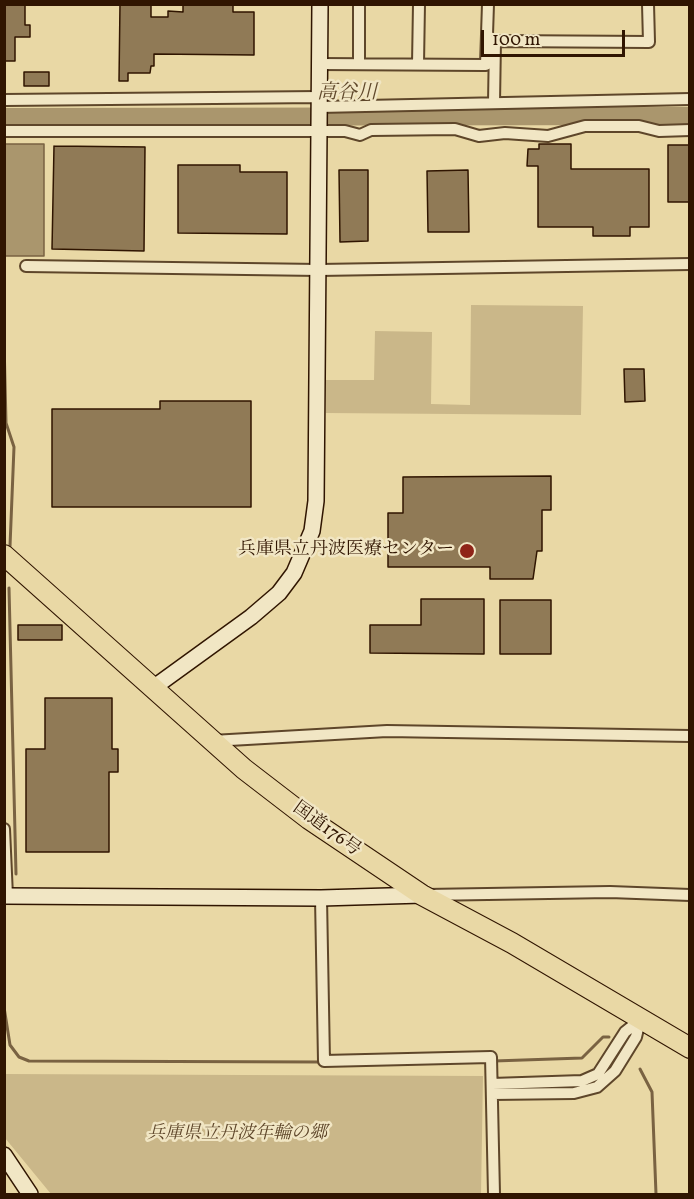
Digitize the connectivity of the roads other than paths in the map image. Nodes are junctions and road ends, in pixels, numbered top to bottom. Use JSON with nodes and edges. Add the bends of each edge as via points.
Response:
{"nodes":[{"id":1,"x":320,"y":4,"type":"edge"},
{"id":2,"x":359,"y":4,"type":"edge"},
{"id":3,"x":419,"y":4,"type":"edge"},
{"id":4,"x":488,"y":4,"type":"edge"},
{"id":5,"x":648,"y":4,"type":"edge"},
{"id":6,"x":320,"y":64,"type":"junction"},
{"id":7,"x":359,"y":64,"type":"junction"},
{"id":8,"x":418,"y":64,"type":"junction"},
{"id":9,"x":690,"y":99,"type":"edge"},
{"id":10,"x":4,"y":100,"type":"edge"},
{"id":11,"x":319,"y":102,"type":"junction"},
{"id":12,"x":494,"y":103,"type":"junction"},
{"id":13,"x":319,"y":128,"type":"junction"},
{"id":14,"x":690,"y":130,"type":"edge"},
{"id":15,"x":4,"y":131,"type":"edge"},
{"id":16,"x":690,"y":264,"type":"edge"},
{"id":17,"x":26,"y":266,"type":"dead end"},
{"id":18,"x":319,"y":270,"type":"junction"},
{"id":19,"x":5,"y":555,"type":"edge"},
{"id":20,"x":153,"y":688,"type":"junction"},
{"id":21,"x":690,"y":736,"type":"edge"},
{"id":22,"x":212,"y":741,"type":"junction"},
{"id":23,"x":4,"y":829,"type":"edge"},
{"id":24,"x":422,"y":895,"type":"junction"},
{"id":25,"x":690,"y":895,"type":"edge"},
{"id":26,"x":6,"y":896,"type":"edge"},
{"id":27,"x":321,"y":898,"type":"junction"},
{"id":28,"x":640,"y":1020,"type":"junction"},
{"id":29,"x":690,"y":1048,"type":"edge"},
{"id":30,"x":492,"y":1089,"type":"junction"},
{"id":31,"x":4,"y":1155,"type":"edge"},
{"id":32,"x":30,"y":1194,"type":"edge"},
{"id":33,"x":494,"y":1194,"type":"edge"}],
"edges":[{"from":1,"to":6,"type":"street"},
{"from":2,"to":7,"type":"street"},
{"from":3,"to":8,"type":"street"},
{"from":4,"to":8,"type":"street","via":[[486,64]]},
{"from":5,"to":12,"type":"street","via":[[649,42],[495,41]]},
{"from":6,"to":7,"type":"street"},
{"from":6,"to":11,"type":"street"},
{"from":7,"to":8,"type":"street"},
{"from":9,"to":12,"type":"street"},
{"from":10,"to":11,"type":"street"},
{"from":11,"to":12,"type":"street"},
{"from":11,"to":13,"type":"street"},
{"from":13,"to":14,"type":"street","via":[[360,135],[371,130],[455,129],[479,136],[548,136],[585,126]]},
{"from":13,"to":15,"type":"street"},
{"from":13,"to":18,"type":"street"},
{"from":16,"to":18,"type":"street"},
{"from":17,"to":18,"type":"street"},
{"from":18,"to":20,"type":"street","via":[[316,501],[312,531],[303,554],[279,593]]},
{"from":19,"to":20,"type":"highway","name":"国道176号"},
{"from":20,"to":22,"type":"highway","name":"国道176号"},
{"from":21,"to":22,"type":"street","via":[[387,731]]},
{"from":22,"to":24,"type":"highway","name":"国道176号","via":[[309,819]]},
{"from":23,"to":26,"type":"street"},
{"from":24,"to":25,"type":"street"},
{"from":24,"to":27,"type":"street"},
{"from":24,"to":28,"type":"highway","name":"国道176号"},
{"from":26,"to":27,"type":"street"},
{"from":27,"to":30,"type":"street","via":[[324,1061],[491,1057]]},
{"from":28,"to":29,"type":"highway","name":"国道176号"},
{"from":28,"to":30,"type":"street","via":[[626,1032],[598,1074],[582,1081]]},
{"from":30,"to":33,"type":"street"},
{"from":31,"to":32,"type":"street"}]}
